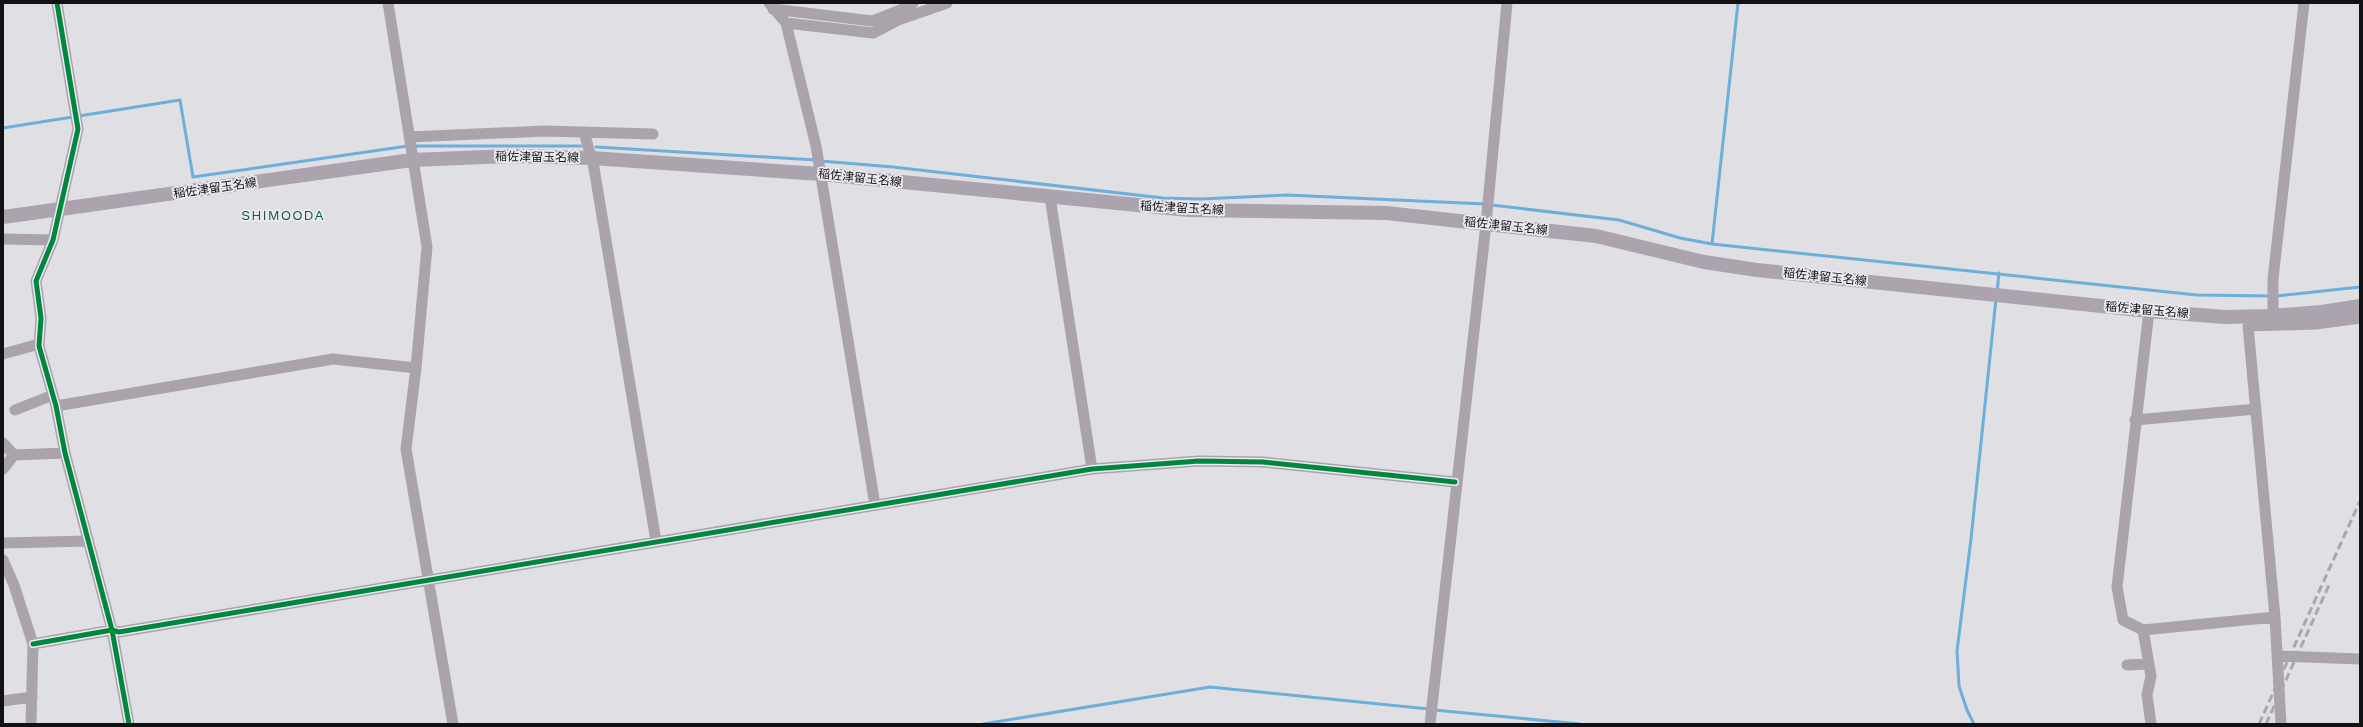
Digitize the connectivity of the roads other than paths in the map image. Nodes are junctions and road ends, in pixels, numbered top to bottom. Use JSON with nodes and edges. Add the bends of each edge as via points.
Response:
{"nodes":[{"id":1,"x":57,"y":3,"type":"edge"},
{"id":2,"x":388,"y":3,"type":"edge"},
{"id":3,"x":913,"y":3,"type":"edge"},
{"id":4,"x":947,"y":3,"type":"edge"},
{"id":5,"x":1507,"y":3,"type":"edge"},
{"id":6,"x":2304,"y":3,"type":"edge"},
{"id":7,"x":771,"y":6,"type":"edge"},
{"id":8,"x":786,"y":23,"type":"junction"},
{"id":9,"x":584,"y":132,"type":"junction"},
{"id":10,"x":653,"y":134,"type":"dead end"},
{"id":11,"x":409,"y":137,"type":"junction"},
{"id":12,"x":592,"y":158,"type":"junction"},
{"id":13,"x":412,"y":159,"type":"junction"},
{"id":14,"x":819,"y":170,"type":"junction"},
{"id":15,"x":1050,"y":197,"type":"junction"},
{"id":16,"x":60,"y":209,"type":"junction"},
{"id":17,"x":1487,"y":212,"type":"junction"},
{"id":18,"x":3,"y":217,"type":"edge"},
{"id":19,"x":3,"y":239,"type":"edge"},
{"id":20,"x":53,"y":240,"type":"junction"},
{"id":21,"x":2360,"y":306,"type":"edge"},
{"id":22,"x":2148,"y":311,"type":"junction"},
{"id":23,"x":2274,"y":314,"type":"junction"},
{"id":24,"x":2360,"y":318,"type":"edge"},
{"id":25,"x":39,"y":344,"type":"junction"},
{"id":26,"x":3,"y":354,"type":"edge"},
{"id":27,"x":416,"y":368,"type":"junction"},
{"id":28,"x":53,"y":395,"type":"junction"},
{"id":29,"x":56,"y":406,"type":"junction"},
{"id":30,"x":2256,"y":409,"type":"junction"},
{"id":31,"x":15,"y":410,"type":"dead end"},
{"id":32,"x":2135,"y":420,"type":"junction"},
{"id":33,"x":3,"y":443,"type":"edge"},
{"id":34,"x":64,"y":453,"type":"junction"},
{"id":35,"x":14,"y":455,"type":"junction"},
{"id":36,"x":3,"y":469,"type":"edge"},
{"id":37,"x":1092,"y":469,"type":"junction"},
{"id":38,"x":1456,"y":482,"type":"junction"},
{"id":39,"x":875,"y":505,"type":"junction"},
{"id":40,"x":88,"y":541,"type":"junction"},
{"id":41,"x":656,"y":541,"type":"junction"},
{"id":42,"x":3,"y":543,"type":"edge"},
{"id":43,"x":3,"y":560,"type":"edge"},
{"id":44,"x":428,"y":581,"type":"junction"},
{"id":45,"x":2274,"y":617,"type":"junction"},
{"id":46,"x":112,"y":630,"type":"junction"},
{"id":47,"x":2142,"y":630,"type":"junction"},
{"id":48,"x":33,"y":644,"type":"junction"},
{"id":49,"x":2277,"y":656,"type":"junction"},
{"id":50,"x":2360,"y":659,"type":"edge"},
{"id":51,"x":2149,"y":664,"type":"junction"},
{"id":52,"x":2127,"y":665,"type":"dead end"},
{"id":53,"x":32,"y":697,"type":"junction"},
{"id":54,"x":3,"y":701,"type":"edge"},
{"id":55,"x":1431,"y":715,"type":"edge"},
{"id":56,"x":31,"y":724,"type":"edge"},
{"id":57,"x":129,"y":724,"type":"edge"},
{"id":58,"x":453,"y":724,"type":"edge"},
{"id":59,"x":2151,"y":724,"type":"edge"},
{"id":60,"x":2281,"y":724,"type":"edge"}],
"edges":[{"from":1,"to":16,"type":"street","via":[[78,129]]},
{"from":2,"to":11,"type":"street"},
{"from":3,"to":7,"type":"street","via":[[872,21]]},
{"from":4,"to":8,"type":"street","via":[[898,20],[873,33]]},
{"from":5,"to":17,"type":"street"},
{"from":6,"to":23,"type":"street","via":[[2272,288]]},
{"from":7,"to":8,"type":"street"},
{"from":8,"to":14,"type":"street","via":[[818,154]]},
{"from":9,"to":10,"type":"street"},
{"from":9,"to":11,"type":"street","via":[[545,131]]},
{"from":9,"to":12,"type":"street"},
{"from":11,"to":13,"type":"street"},
{"from":12,"to":13,"type":"main road","name":"稲佐津留玉名線","via":[[511,156]]},
{"from":12,"to":14,"type":"main road","name":"稲佐津留玉名線"},
{"from":12,"to":41,"type":"street"},
{"from":13,"to":16,"type":"main road","name":"稲佐津留玉名線"},
{"from":13,"to":27,"type":"street","via":[[427,247]]},
{"from":14,"to":15,"type":"main road","name":"稲佐津留玉名線"},
{"from":14,"to":39,"type":"street"},
{"from":15,"to":17,"type":"main road","name":"稲佐津留玉名線","via":[[1189,210]]},
{"from":15,"to":37,"type":"street"},
{"from":16,"to":18,"type":"main road","name":"稲佐津留玉名線"},
{"from":16,"to":20,"type":"street"},
{"from":17,"to":22,"type":"main road","name":"稲佐津留玉名線","via":[[1704,262],[1757,270]]},
{"from":17,"to":38,"type":"street"},
{"from":19,"to":20,"type":"street"},
{"from":20,"to":25,"type":"street","via":[[36,281],[41,318]]},
{"from":21,"to":23,"type":"main road","name":"稲佐津留玉名線","via":[[2322,312]]},
{"from":22,"to":23,"type":"main road","name":"稲佐津留玉名線","via":[[2226,317]]},
{"from":22,"to":32,"type":"street"},
{"from":23,"to":24,"type":"street","via":[[2316,324]]},
{"from":23,"to":30,"type":"street","via":[[2248,326]]},
{"from":25,"to":26,"type":"street"},
{"from":25,"to":28,"type":"street"},
{"from":27,"to":29,"type":"street","via":[[333,359]]},
{"from":27,"to":44,"type":"street","via":[[406,449]]},
{"from":28,"to":29,"type":"street"},
{"from":28,"to":31,"type":"street"},
{"from":29,"to":34,"type":"street"},
{"from":30,"to":32,"type":"street"},
{"from":30,"to":45,"type":"street"},
{"from":32,"to":47,"type":"street","via":[[2117,587],[2123,620]]},
{"from":33,"to":35,"type":"street"},
{"from":34,"to":35,"type":"street"},
{"from":34,"to":40,"type":"street"},
{"from":35,"to":36,"type":"street"},
{"from":37,"to":38,"type":"street","via":[[1199,461],[1263,462]]},
{"from":37,"to":39,"type":"street"},
{"from":38,"to":55,"type":"street"},
{"from":39,"to":41,"type":"street"},
{"from":40,"to":42,"type":"street"},
{"from":40,"to":46,"type":"street"},
{"from":41,"to":44,"type":"street"},
{"from":43,"to":48,"type":"street"},
{"from":44,"to":46,"type":"street","via":[[119,632]]},
{"from":44,"to":58,"type":"street"},
{"from":45,"to":47,"type":"street"},
{"from":45,"to":49,"type":"street"},
{"from":46,"to":48,"type":"street"},
{"from":46,"to":57,"type":"street"},
{"from":47,"to":51,"type":"street"},
{"from":48,"to":53,"type":"street"},
{"from":49,"to":50,"type":"street"},
{"from":49,"to":60,"type":"street"},
{"from":51,"to":52,"type":"street"},
{"from":51,"to":59,"type":"street","via":[[2151,676],[2147,695]]},
{"from":53,"to":54,"type":"street"},
{"from":53,"to":56,"type":"street"}]}
